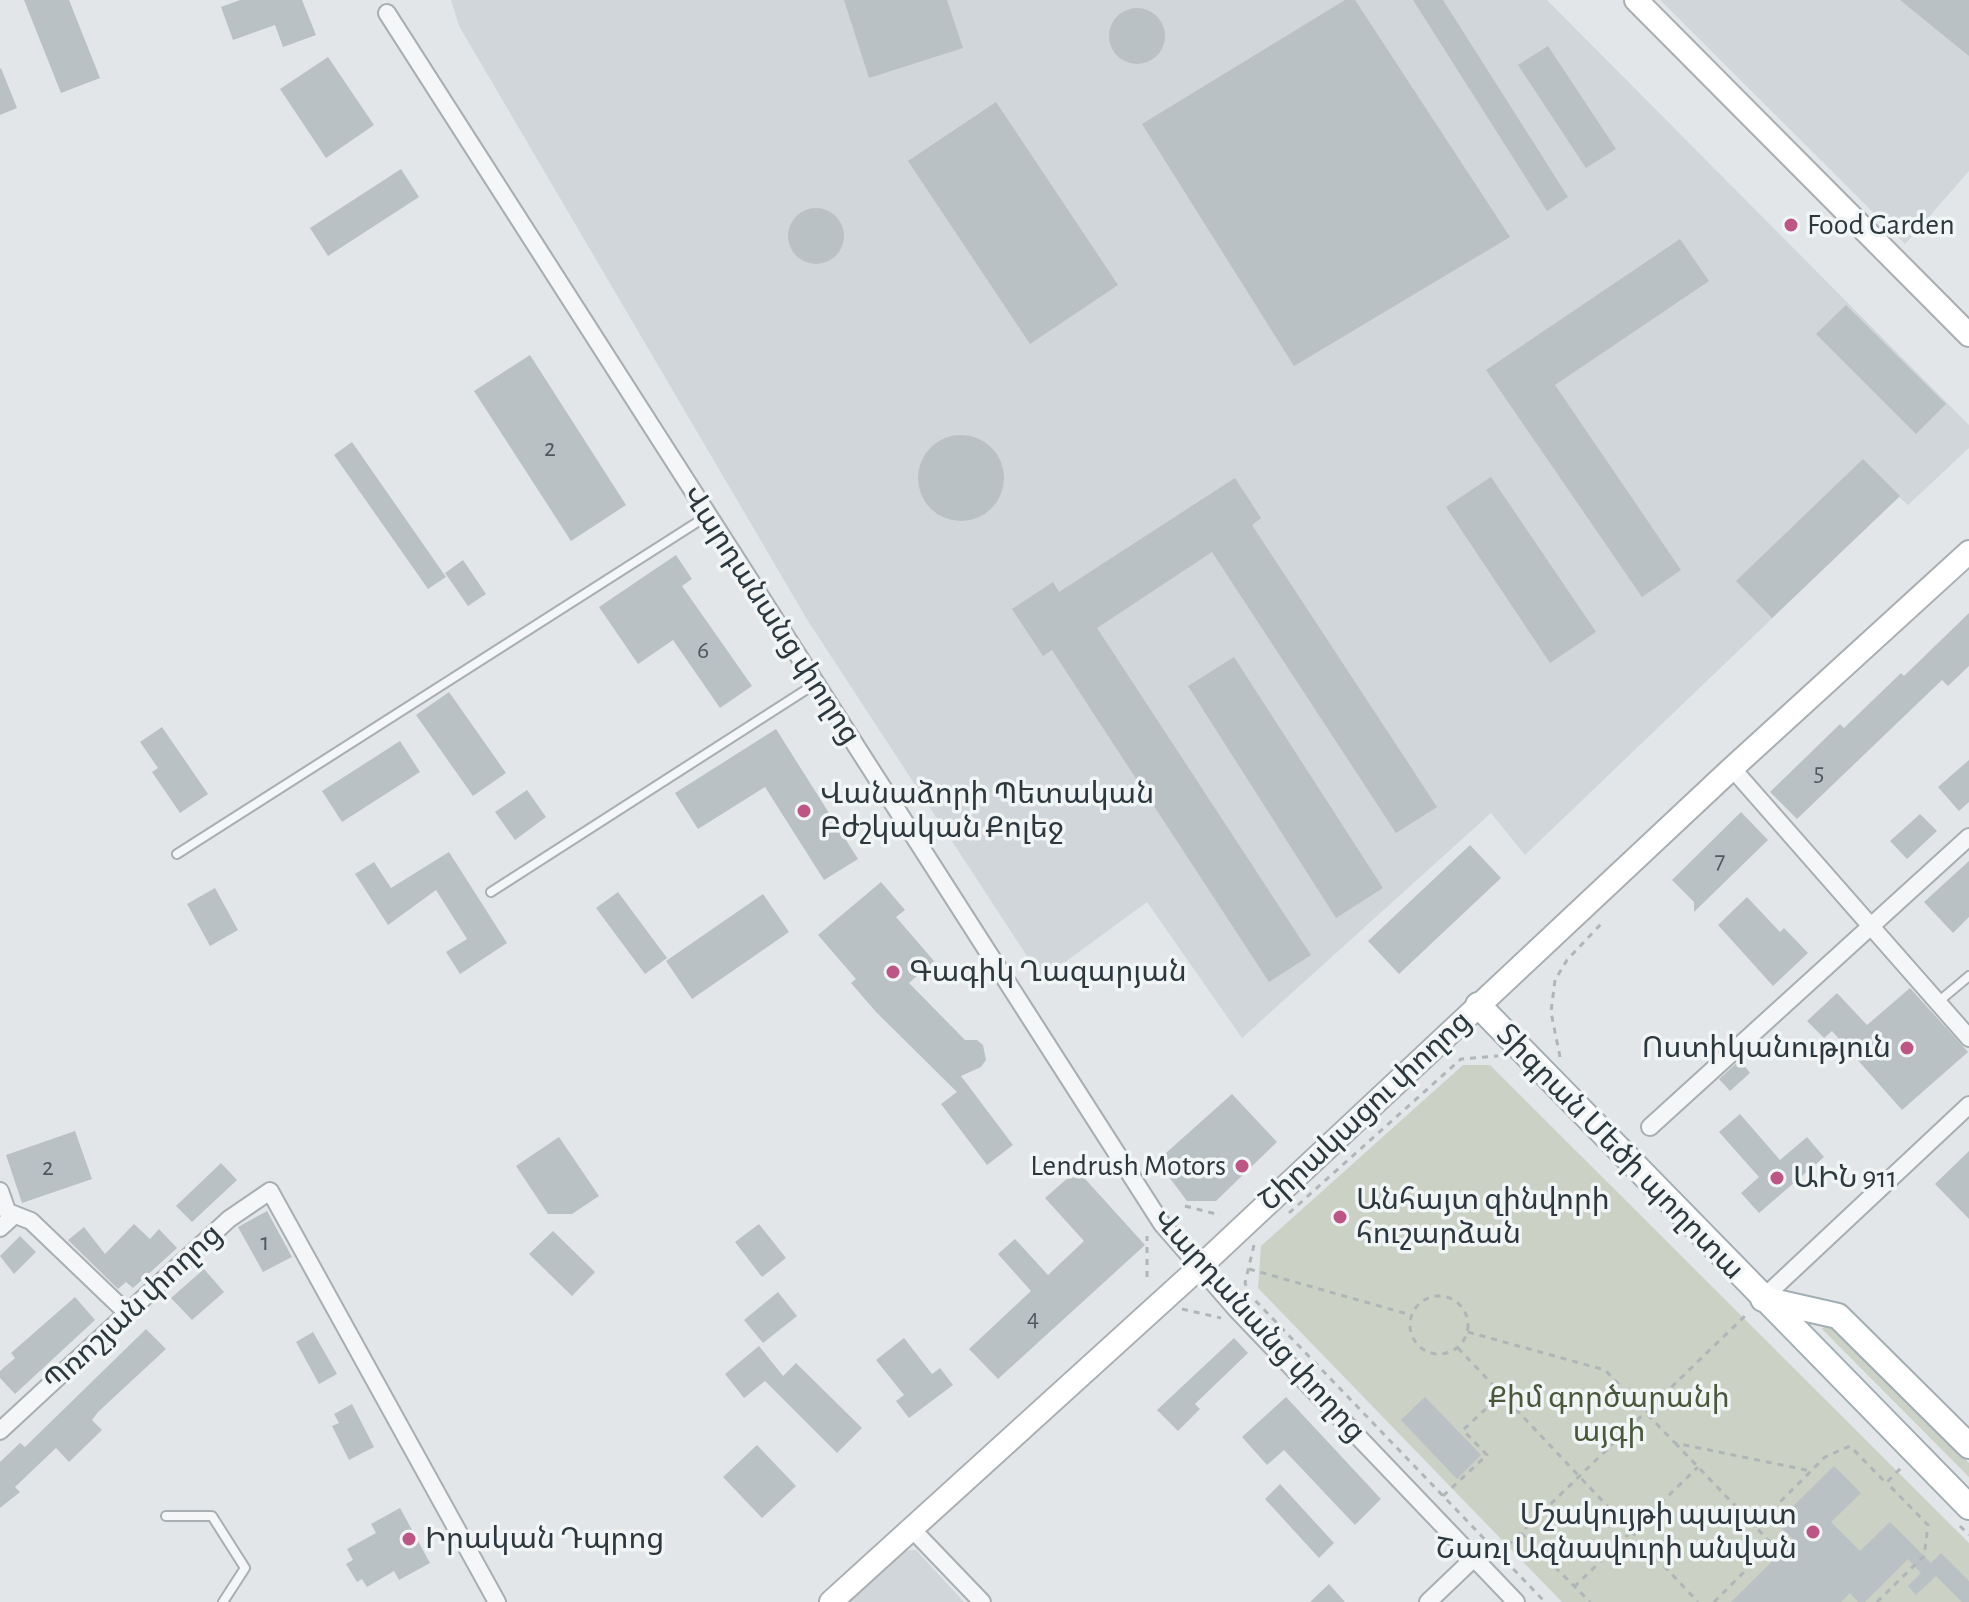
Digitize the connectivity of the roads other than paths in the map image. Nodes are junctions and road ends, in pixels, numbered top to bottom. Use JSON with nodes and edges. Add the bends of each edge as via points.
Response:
{"nodes":[{"id":1,"x":1636,"y":0,"type":"edge"},
{"id":2,"x":387,"y":13,"type":"dead end"},
{"id":3,"x":1967,"y":329,"type":"edge"},
{"id":4,"x":707,"y":516,"type":"junction"},
{"id":5,"x":1969,"y":552,"type":"edge"},
{"id":6,"x":815,"y":684,"type":"junction"},
{"id":7,"x":1732,"y":768,"type":"junction"},
{"id":8,"x":1969,"y":837,"type":"edge"},
{"id":9,"x":177,"y":854,"type":"dead end"},
{"id":10,"x":491,"y":892,"type":"dead end"},
{"id":11,"x":1871,"y":927,"type":"junction"},
{"id":12,"x":1969,"y":976,"type":"edge"},
{"id":13,"x":1938,"y":1003,"type":"junction"},
{"id":14,"x":1478,"y":1005,"type":"junction"},
{"id":15,"x":1969,"y":1038,"type":"edge"},
{"id":16,"x":1969,"y":1105,"type":"edge"},
{"id":17,"x":1650,"y":1127,"type":"dead end"},
{"id":18,"x":0,"y":1191,"type":"edge"},
{"id":19,"x":8,"y":1212,"type":"junction"},
{"id":20,"x":0,"y":1228,"type":"edge"},
{"id":21,"x":1201,"y":1266,"type":"junction"},
{"id":22,"x":1756,"y":1306,"type":"junction"},
{"id":23,"x":127,"y":1313,"type":"junction"},
{"id":24,"x":0,"y":1431,"type":"edge"},
{"id":25,"x":1969,"y":1446,"type":"edge"},
{"id":26,"x":1969,"y":1507,"type":"edge"},
{"id":27,"x":166,"y":1516,"type":"dead end"},
{"id":28,"x":911,"y":1528,"type":"junction"},
{"id":29,"x":1473,"y":1559,"type":"junction"},
{"id":30,"x":223,"y":1602,"type":"edge"},
{"id":31,"x":497,"y":1602,"type":"edge"},
{"id":32,"x":831,"y":1602,"type":"edge"},
{"id":33,"x":982,"y":1602,"type":"edge"},
{"id":34,"x":1428,"y":1602,"type":"edge"},
{"id":35,"x":1516,"y":1602,"type":"edge"}],
"edges":[{"from":1,"to":3,"type":"main road"},
{"from":2,"to":4,"type":"street","name":"Վարդանանց փողոց"},
{"from":4,"to":6,"type":"street","name":"Վարդանանց փողոց"},
{"from":4,"to":9,"type":"lane"},
{"from":5,"to":7,"type":"main road","name":"Շիրակացու փողոց"},
{"from":6,"to":10,"type":"lane"},
{"from":6,"to":21,"type":"street","name":"Վարդանանց փողոց","via":[[1162,1224]]},
{"from":7,"to":11,"type":"street"},
{"from":7,"to":14,"type":"main road","name":"Շիրակացու փողոց"},
{"from":8,"to":11,"type":"street"},
{"from":11,"to":13,"type":"street"},
{"from":11,"to":17,"type":"street"},
{"from":12,"to":13,"type":"lane"},
{"from":13,"to":15,"type":"street"},
{"from":14,"to":21,"type":"main road","name":"Շիրակացու փողոց"},
{"from":14,"to":22,"type":"main road","name":"Տիգրան Մեծի պողոտա"},
{"from":16,"to":22,"type":"street"},
{"from":18,"to":19,"type":"street"},
{"from":19,"to":20,"type":"street","via":[[10,1219]]},
{"from":19,"to":23,"type":"street","via":[[31,1221]]},
{"from":21,"to":28,"type":"main road","name":"Շիրակացու փողոց"},
{"from":21,"to":29,"type":"street","name":"Վարդանանց փողոց"},
{"from":22,"to":25,"type":"main road","name":"Տիգրան Մեծի պողոտա","via":[[1838,1316]]},
{"from":22,"to":26,"type":"main road","name":"Տիգրան Մեծի պողոտա"},
{"from":23,"to":24,"type":"street","name":"Պռոշյան փողոց"},
{"from":23,"to":31,"type":"street","name":"Պռոշյան փողոց","via":[[229,1219],[270,1191]]},
{"from":27,"to":30,"type":"lane","via":[[212,1516],[245,1568]]},
{"from":28,"to":32,"type":"main road","name":"Շիրակացու փողոց"},
{"from":28,"to":33,"type":"street"},
{"from":29,"to":34,"type":"street"},
{"from":29,"to":35,"type":"street","name":"Վարդանանց փողոց"}]}
